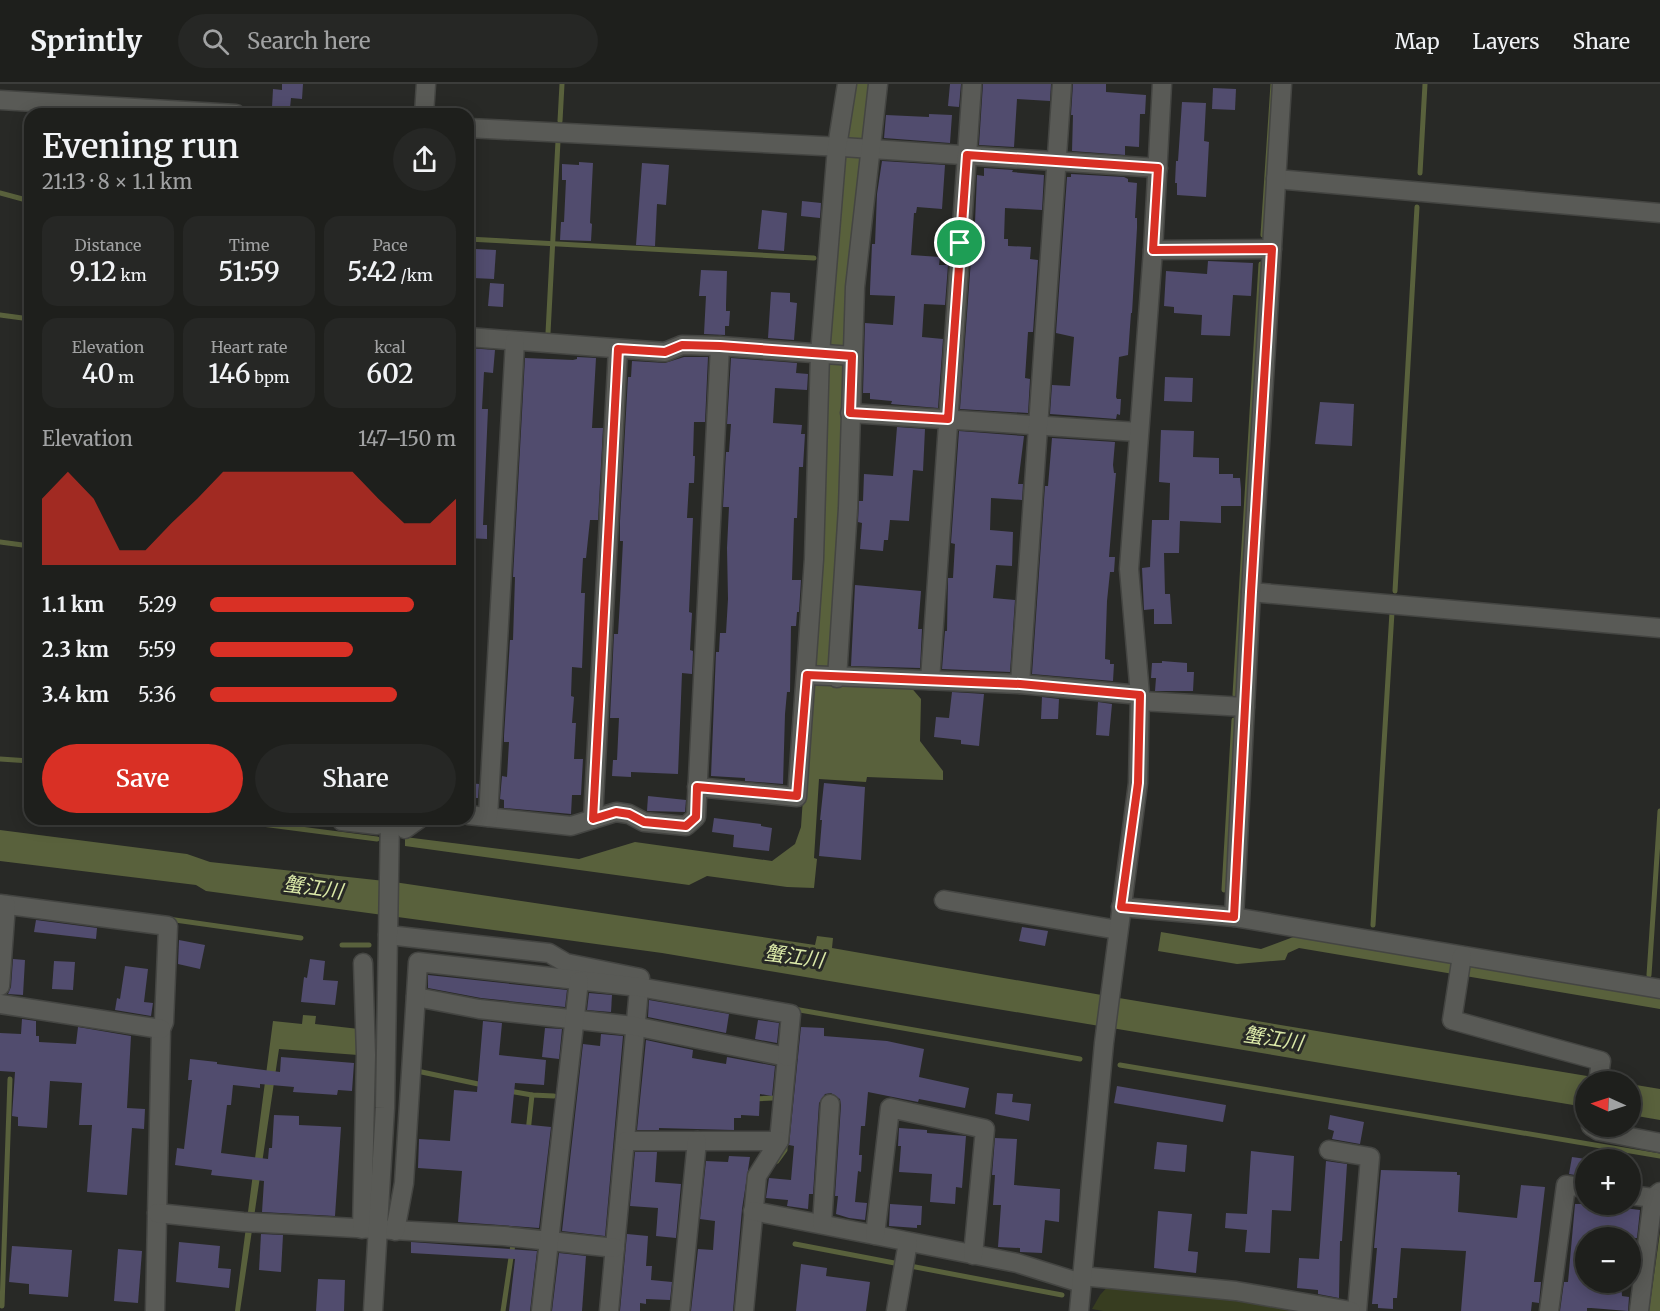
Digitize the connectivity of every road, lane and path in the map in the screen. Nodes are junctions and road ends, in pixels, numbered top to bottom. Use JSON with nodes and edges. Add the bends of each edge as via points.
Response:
{"nodes":[{"id":1,"x":426,"y":84,"type":"edge"},
{"id":2,"x":847,"y":84,"type":"edge"},
{"id":3,"x":878,"y":84,"type":"edge"},
{"id":4,"x":972,"y":84,"type":"edge"},
{"id":5,"x":1062,"y":84,"type":"edge"},
{"id":6,"x":1162,"y":84,"type":"edge"},
{"id":7,"x":1282,"y":84,"type":"edge"},
{"id":8,"x":0,"y":100,"type":"edge"},
{"id":9,"x":135,"y":108,"type":"edge"},
{"id":10,"x":424,"y":108,"type":"edge"},
{"id":11,"x":474,"y":128,"type":"edge"},
{"id":12,"x":840,"y":147,"type":"junction"},
{"id":13,"x":867,"y":149,"type":"junction"},
{"id":14,"x":967,"y":155,"type":"junction"},
{"id":15,"x":1057,"y":161,"type":"junction"},
{"id":16,"x":1158,"y":168,"type":"junction"},
{"id":17,"x":1276,"y":179,"type":"junction"},
{"id":18,"x":1660,"y":213,"type":"edge"},
{"id":19,"x":1272,"y":249,"type":"junction"},
{"id":20,"x":1153,"y":250,"type":"junction"},
{"id":21,"x":474,"y":338,"type":"edge"},
{"id":22,"x":515,"y":341,"type":"junction"},
{"id":23,"x":720,"y":346,"type":"junction"},
{"id":24,"x":618,"y":349,"type":"junction"},
{"id":25,"x":823,"y":354,"type":"junction"},
{"id":26,"x":850,"y":356,"type":"junction"},
{"id":27,"x":850,"y":413,"type":"junction"},
{"id":28,"x":948,"y":419,"type":"junction"},
{"id":29,"x":1038,"y":426,"type":"junction"},
{"id":30,"x":1138,"y":432,"type":"junction"},
{"id":31,"x":1251,"y":592,"type":"junction"},
{"id":32,"x":1660,"y":628,"type":"edge"},
{"id":33,"x":809,"y":675,"type":"junction"},
{"id":34,"x":835,"y":677,"type":"junction"},
{"id":35,"x":930,"y":680,"type":"junction"},
{"id":36,"x":1020,"y":684,"type":"junction"},
{"id":37,"x":1140,"y":698,"type":"junction"},
{"id":38,"x":1245,"y":707,"type":"junction"},
{"id":39,"x":697,"y":787,"type":"junction"},
{"id":40,"x":474,"y":816,"type":"edge"},
{"id":41,"x":489,"y":817,"type":"junction"},
{"id":42,"x":593,"y":819,"type":"junction"},
{"id":43,"x":398,"y":825,"type":"edge"},
{"id":44,"x":944,"y":900,"type":"dead end"},
{"id":45,"x":3,"y":905,"type":"edge"},
{"id":46,"x":1121,"y":907,"type":"junction"},
{"id":47,"x":1234,"y":917,"type":"junction"},
{"id":48,"x":1118,"y":930,"type":"junction"},
{"id":49,"x":388,"y":932,"type":"junction"},
{"id":50,"x":363,"y":963,"type":"dead end"},
{"id":51,"x":1460,"y":965,"type":"junction"},
{"id":52,"x":579,"y":981,"type":"junction"},
{"id":53,"x":0,"y":986,"type":"edge"},
{"id":54,"x":639,"y":987,"type":"junction"},
{"id":55,"x":1660,"y":990,"type":"edge"},
{"id":56,"x":416,"y":997,"type":"junction"},
{"id":57,"x":0,"y":1004,"type":"edge"},
{"id":58,"x":574,"y":1020,"type":"junction"},
{"id":59,"x":634,"y":1026,"type":"junction"},
{"id":60,"x":161,"y":1029,"type":"junction"},
{"id":61,"x":787,"y":1056,"type":"junction"},
{"id":62,"x":1600,"y":1071,"type":"edge"},
{"id":63,"x":830,"y":1104,"type":"dead end"},
{"id":64,"x":1630,"y":1137,"type":"edge"},
{"id":65,"x":626,"y":1141,"type":"junction"},
{"id":66,"x":697,"y":1141,"type":"junction"},
{"id":67,"x":778,"y":1141,"type":"junction"},
{"id":68,"x":1660,"y":1143,"type":"edge"},
{"id":69,"x":1329,"y":1150,"type":"dead end"},
{"id":70,"x":1575,"y":1186,"type":"edge"},
{"id":71,"x":1641,"y":1195,"type":"edge"},
{"id":72,"x":1657,"y":1195,"type":"edge"},
{"id":73,"x":753,"y":1211,"type":"junction"},
{"id":74,"x":157,"y":1213,"type":"junction"},
{"id":75,"x":822,"y":1224,"type":"junction"},
{"id":76,"x":378,"y":1230,"type":"junction"},
{"id":77,"x":875,"y":1235,"type":"junction"},
{"id":78,"x":548,"y":1241,"type":"junction"},
{"id":79,"x":615,"y":1248,"type":"junction"},
{"id":80,"x":973,"y":1255,"type":"junction"},
{"id":81,"x":905,"y":1256,"type":"junction"},
{"id":82,"x":1081,"y":1279,"type":"junction"},
{"id":83,"x":155,"y":1311,"type":"edge"},
{"id":84,"x":373,"y":1311,"type":"edge"},
{"id":85,"x":541,"y":1311,"type":"edge"},
{"id":86,"x":609,"y":1311,"type":"edge"},
{"id":87,"x":680,"y":1311,"type":"edge"},
{"id":88,"x":744,"y":1311,"type":"edge"},
{"id":89,"x":896,"y":1311,"type":"edge"},
{"id":90,"x":1079,"y":1311,"type":"edge"},
{"id":91,"x":1351,"y":1311,"type":"edge"},
{"id":92,"x":1357,"y":1311,"type":"edge"},
{"id":93,"x":1549,"y":1311,"type":"edge"},
{"id":94,"x":1639,"y":1311,"type":"edge"}],
"edges":[{"from":1,"to":10,"type":"street"},
{"from":2,"to":12,"type":"street"},
{"from":3,"to":13,"type":"street"},
{"from":4,"to":14,"type":"street"},
{"from":5,"to":15,"type":"street"},
{"from":6,"to":16,"type":"street"},
{"from":7,"to":17,"type":"street"},
{"from":8,"to":9,"type":"street"},
{"from":11,"to":12,"type":"street"},
{"from":12,"to":13,"type":"street"},
{"from":12,"to":25,"type":"street"},
{"from":13,"to":14,"type":"street"},
{"from":13,"to":26,"type":"street"},
{"from":14,"to":15,"type":"street"},
{"from":14,"to":28,"type":"street"},
{"from":15,"to":16,"type":"street"},
{"from":15,"to":29,"type":"street"},
{"from":16,"to":20,"type":"street"},
{"from":17,"to":18,"type":"street"},
{"from":17,"to":19,"type":"street"},
{"from":19,"to":20,"type":"street"},
{"from":19,"to":31,"type":"street"},
{"from":20,"to":30,"type":"street"},
{"from":21,"to":22,"type":"street"},
{"from":22,"to":24,"type":"street"},
{"from":22,"to":41,"type":"street"},
{"from":23,"to":24,"type":"street","via":[[682,345],[665,352]]},
{"from":23,"to":25,"type":"street"},
{"from":23,"to":39,"type":"street"},
{"from":24,"to":42,"type":"street"},
{"from":25,"to":26,"type":"street"},
{"from":25,"to":33,"type":"street"},
{"from":26,"to":27,"type":"street"},
{"from":27,"to":28,"type":"street"},
{"from":27,"to":34,"type":"street","via":[[848,508]]},
{"from":28,"to":29,"type":"street"},
{"from":28,"to":35,"type":"street"},
{"from":29,"to":30,"type":"street"},
{"from":29,"to":36,"type":"street"},
{"from":30,"to":37,"type":"street","via":[[1129,569]]},
{"from":31,"to":32,"type":"street"},
{"from":31,"to":38,"type":"street"},
{"from":33,"to":34,"type":"street"},
{"from":33,"to":39,"type":"street","via":[[797,796]]},
{"from":34,"to":35,"type":"street"},
{"from":35,"to":36,"type":"street"},
{"from":36,"to":37,"type":"street"},
{"from":37,"to":38,"type":"street"},
{"from":37,"to":46,"type":"street","via":[[1138,783]]},
{"from":38,"to":47,"type":"street"},
{"from":39,"to":42,"type":"street","via":[[696,817],[686,826],[644,822],[616,812]]},
{"from":40,"to":41,"type":"street"},
{"from":41,"to":42,"type":"street","via":[[571,826]]},
{"from":43,"to":49,"type":"street","via":[[389,870]]},
{"from":44,"to":48,"type":"street"},
{"from":45,"to":53,"type":"street"},
{"from":45,"to":60,"type":"street","via":[[168,926]]},
{"from":46,"to":47,"type":"street"},
{"from":46,"to":48,"type":"street"},
{"from":47,"to":51,"type":"street"},
{"from":48,"to":82,"type":"street"},
{"from":49,"to":54,"type":"street","via":[[549,953],[566,963],[640,978]]},
{"from":49,"to":76,"type":"street"},
{"from":50,"to":76,"type":"street"},
{"from":51,"to":55,"type":"street"},
{"from":51,"to":62,"type":"street","via":[[1452,1020],[1601,1061]]},
{"from":52,"to":54,"type":"street"},
{"from":52,"to":56,"type":"street","via":[[418,962]]},
{"from":52,"to":58,"type":"street"},
{"from":54,"to":59,"type":"street"},
{"from":54,"to":61,"type":"street","via":[[791,1014]]},
{"from":56,"to":58,"type":"street"},
{"from":56,"to":76,"type":"street","via":[[404,1183]]},
{"from":57,"to":60,"type":"street"},
{"from":58,"to":59,"type":"street"},
{"from":58,"to":78,"type":"street"},
{"from":59,"to":61,"type":"street"},
{"from":59,"to":65,"type":"street"},
{"from":60,"to":74,"type":"street"},
{"from":61,"to":67,"type":"street"},
{"from":63,"to":75,"type":"street"},
{"from":64,"to":68,"type":"street"},
{"from":65,"to":66,"type":"street"},
{"from":65,"to":79,"type":"street"},
{"from":66,"to":67,"type":"street"},
{"from":66,"to":87,"type":"street"},
{"from":67,"to":73,"type":"street","via":[[757,1176]]},
{"from":69,"to":92,"type":"street","via":[[1370,1157]]},
{"from":70,"to":93,"type":"street","via":[[1566,1185]]},
{"from":71,"to":72,"type":"street"},
{"from":72,"to":94,"type":"street"},
{"from":73,"to":75,"type":"street"},
{"from":73,"to":88,"type":"street"},
{"from":74,"to":76,"type":"street"},
{"from":74,"to":83,"type":"street"},
{"from":75,"to":77,"type":"street"},
{"from":76,"to":78,"type":"street"},
{"from":76,"to":84,"type":"street"},
{"from":77,"to":80,"type":"street","via":[[890,1108],[985,1129]]},
{"from":77,"to":81,"type":"street"},
{"from":78,"to":79,"type":"street"},
{"from":78,"to":85,"type":"street"},
{"from":79,"to":86,"type":"street"},
{"from":80,"to":81,"type":"street"},
{"from":80,"to":82,"type":"street"},
{"from":81,"to":89,"type":"street"},
{"from":82,"to":90,"type":"street"},
{"from":82,"to":91,"type":"street","via":[[1236,1291]]}]}
